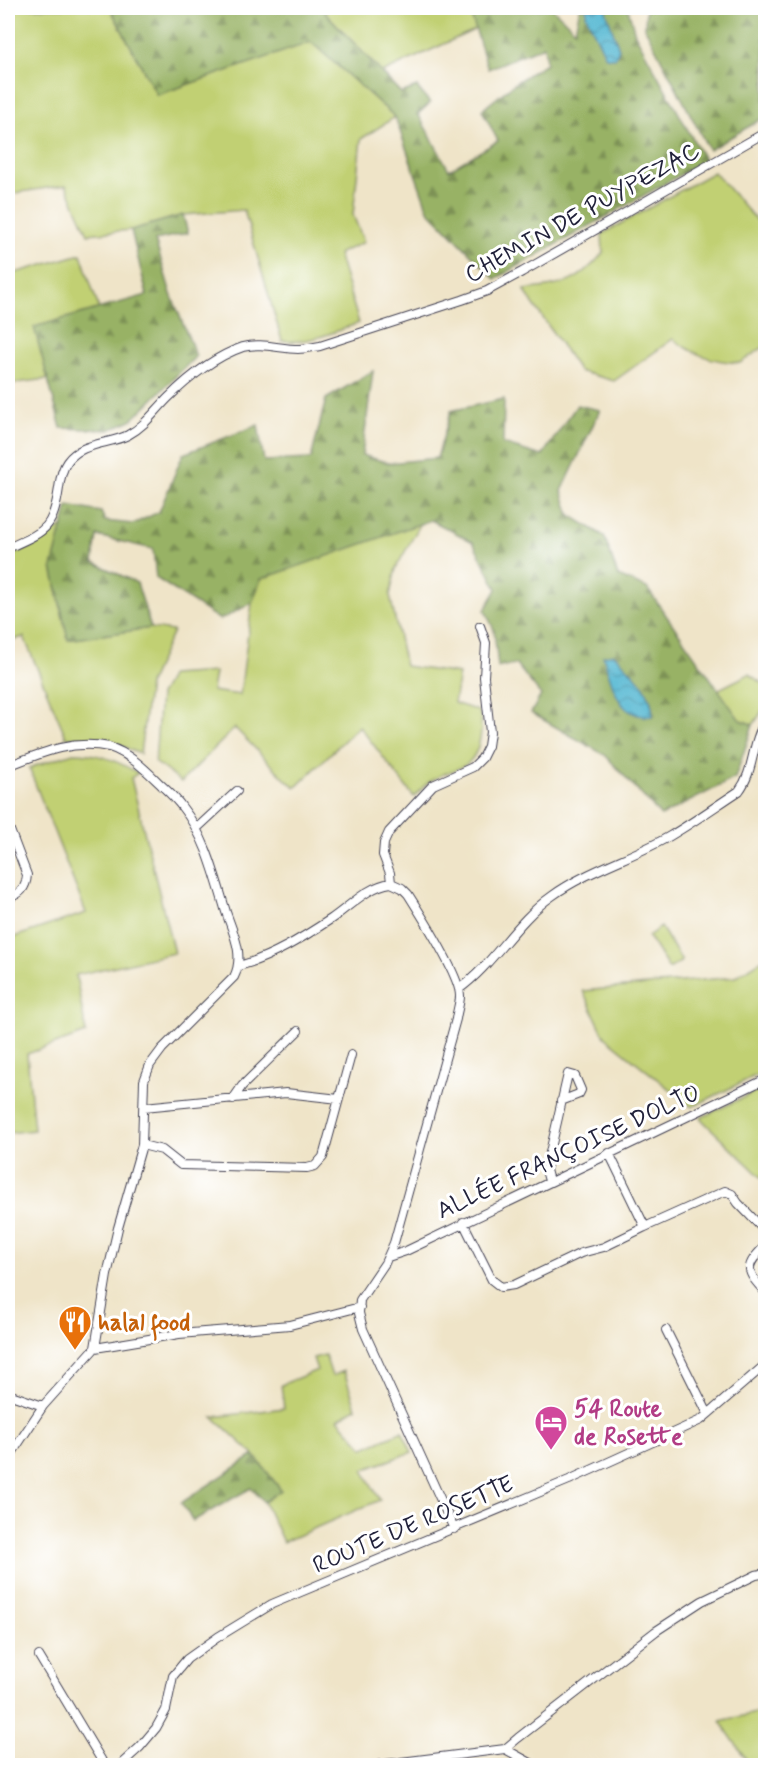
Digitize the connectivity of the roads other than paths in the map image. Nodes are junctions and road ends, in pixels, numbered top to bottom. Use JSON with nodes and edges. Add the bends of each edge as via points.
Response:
{"nodes":[{"id":1,"x":765,"y":132,"type":"edge"},
{"id":2,"x":8,"y":548,"type":"edge"},
{"id":3,"x":480,"y":626,"type":"dead end"},
{"id":4,"x":765,"y":721,"type":"edge"},
{"id":5,"x":8,"y":766,"type":"edge"},
{"id":6,"x":237,"y":791,"type":"dead end"},
{"id":7,"x":8,"y":825,"type":"edge"},
{"id":8,"x":196,"y":829,"type":"junction"},
{"id":9,"x":391,"y":883,"type":"junction"},
{"id":10,"x":8,"y":898,"type":"edge"},
{"id":11,"x":240,"y":966,"type":"junction"},
{"id":12,"x":459,"y":989,"type":"junction"},
{"id":13,"x":298,"y":1031,"type":"dead end"},
{"id":14,"x":351,"y":1055,"type":"dead end"},
{"id":15,"x":765,"y":1079,"type":"edge"},
{"id":16,"x":233,"y":1099,"type":"junction"},
{"id":17,"x":339,"y":1099,"type":"junction"},
{"id":18,"x":561,"y":1101,"type":"dead end"},
{"id":19,"x":144,"y":1107,"type":"junction"},
{"id":20,"x":142,"y":1145,"type":"junction"},
{"id":21,"x":609,"y":1153,"type":"junction"},
{"id":22,"x":549,"y":1181,"type":"junction"},
{"id":23,"x":463,"y":1222,"type":"junction"},
{"id":24,"x":645,"y":1227,"type":"junction"},
{"id":25,"x":765,"y":1232,"type":"edge"},
{"id":26,"x":765,"y":1245,"type":"edge"},
{"id":27,"x":388,"y":1257,"type":"junction"},
{"id":28,"x":765,"y":1293,"type":"edge"},
{"id":29,"x":360,"y":1307,"type":"junction"},
{"id":30,"x":666,"y":1330,"type":"dead end"},
{"id":31,"x":95,"y":1348,"type":"junction"},
{"id":32,"x":765,"y":1364,"type":"edge"},
{"id":33,"x":8,"y":1394,"type":"edge"},
{"id":34,"x":43,"y":1407,"type":"junction"},
{"id":35,"x":708,"y":1414,"type":"junction"},
{"id":36,"x":8,"y":1460,"type":"edge"},
{"id":37,"x":454,"y":1529,"type":"junction"},
{"id":38,"x":765,"y":1573,"type":"edge"},
{"id":39,"x":39,"y":1656,"type":"dead end"},
{"id":40,"x":505,"y":1749,"type":"junction"},
{"id":41,"x":105,"y":1766,"type":"edge"},
{"id":42,"x":119,"y":1766,"type":"edge"},
{"id":43,"x":369,"y":1766,"type":"edge"},
{"id":44,"x":536,"y":1766,"type":"edge"}],
"edges":[{"from":1,"to":2,"type":"street","name":"CHEMIN DE PUYPEZAC","via":[[487,291],[320,346],[298,349],[259,345],[234,350],[183,384],[128,435],[78,451],[66,463],[60,478],[58,504],[51,522],[37,534]]},
{"from":3,"to":9,"type":"street","via":[[486,643],[488,746],[473,767],[433,785],[389,832],[383,855]]},
{"from":4,"to":12,"type":"street","via":[[739,791],[670,836],[551,896]]},
{"from":5,"to":8,"type":"street","via":[[59,747],[86,744],[111,748],[142,766],[182,807]]},
{"from":6,"to":8,"type":"street"},
{"from":7,"to":10,"type":"street","via":[[27,884],[23,891]]},
{"from":8,"to":11,"type":"street","via":[[214,870]]},
{"from":9,"to":11,"type":"street","via":[[376,887],[278,951]]},
{"from":9,"to":12,"type":"street","via":[[402,888],[419,910]]},
{"from":11,"to":19,"type":"street","via":[[150,1065],[144,1081]]},
{"from":12,"to":27,"type":"street","via":[[446,1059]]},
{"from":13,"to":16,"type":"street"},
{"from":14,"to":17,"type":"street"},
{"from":15,"to":21,"type":"street","name":"ALLÉE FRANÇOISE DOLTO"},
{"from":16,"to":17,"type":"street","via":[[286,1093]]},
{"from":16,"to":19,"type":"street"},
{"from":17,"to":20,"type":"street","via":[[323,1157],[307,1168],[182,1166],[162,1149]]},
{"from":18,"to":22,"type":"street","via":[[546,1170]]},
{"from":19,"to":20,"type":"street"},
{"from":20,"to":31,"type":"street","via":[[107,1275]]},
{"from":21,"to":22,"type":"street","name":"ALLÉE FRANÇOISE DOLTO"},
{"from":21,"to":24,"type":"street"},
{"from":22,"to":23,"type":"street","name":"ALLÉE FRANÇOISE DOLTO"},
{"from":23,"to":24,"type":"street","via":[[492,1280],[505,1287]]},
{"from":23,"to":27,"type":"street","name":"ALLÉE FRANÇOISE DOLTO"},
{"from":24,"to":25,"type":"street","via":[[725,1191]]},
{"from":26,"to":28,"type":"street","via":[[751,1260],[749,1269]]},
{"from":27,"to":29,"type":"street","via":[[360,1300]]},
{"from":29,"to":31,"type":"street","via":[[290,1325],[179,1334]]},
{"from":29,"to":37,"type":"street","via":[[363,1329]]},
{"from":30,"to":35,"type":"street"},
{"from":31,"to":34,"type":"street"},
{"from":32,"to":35,"type":"street","name":"ROUTE DE ROSETTE"},
{"from":33,"to":34,"type":"street"},
{"from":34,"to":36,"type":"street"},
{"from":35,"to":37,"type":"street","name":"ROUTE DE ROSETTE","via":[[570,1480]]},
{"from":37,"to":42,"type":"street","name":"ROUTE DE ROSETTE","via":[[272,1605],[212,1641],[187,1659],[173,1676],[166,1710],[156,1728]]},
{"from":38,"to":40,"type":"street","via":[[702,1601],[656,1631]]},
{"from":39,"to":41,"type":"street"},
{"from":40,"to":43,"type":"street"},
{"from":40,"to":44,"type":"street"}]}
